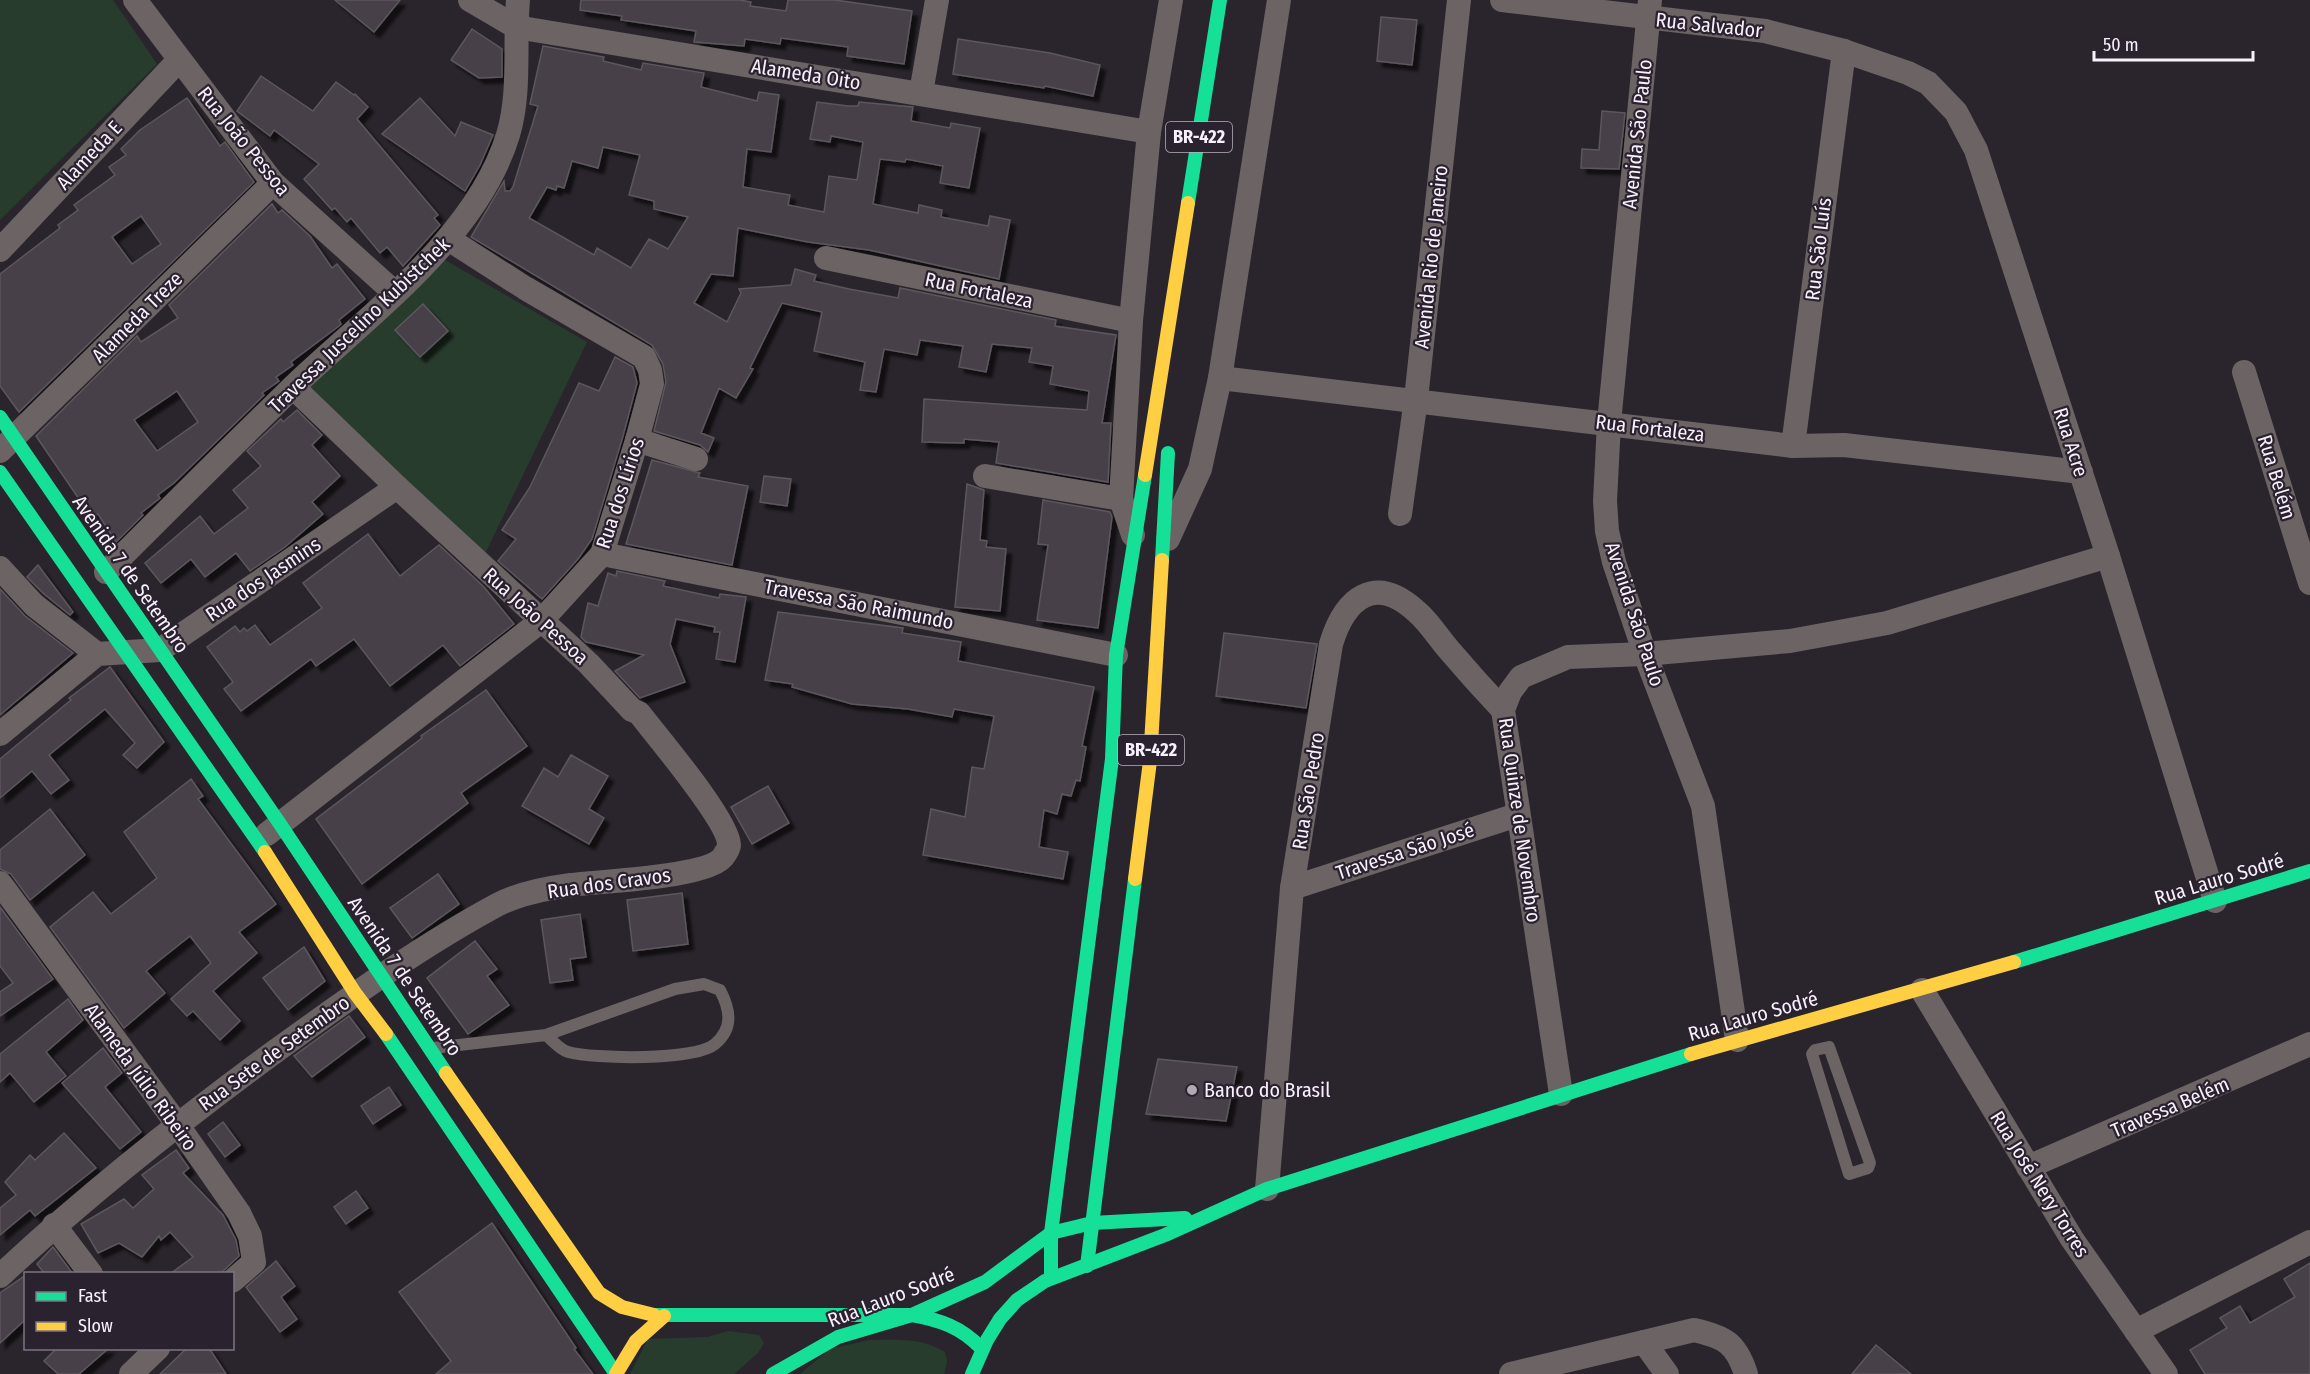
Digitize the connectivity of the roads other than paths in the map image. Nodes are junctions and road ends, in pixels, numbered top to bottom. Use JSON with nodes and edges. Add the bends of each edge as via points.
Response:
{"nodes":[{"id":1,"x":135,"y":0,"type":"edge"},
{"id":2,"x":470,"y":0,"type":"edge"},
{"id":3,"x":518,"y":0,"type":"edge"},
{"id":4,"x":938,"y":0,"type":"edge"},
{"id":5,"x":1171,"y":0,"type":"edge"},
{"id":6,"x":1220,"y":0,"type":"edge"},
{"id":7,"x":1279,"y":0,"type":"edge"},
{"id":8,"x":1459,"y":0,"type":"edge"},
{"id":9,"x":1502,"y":0,"type":"edge"},
{"id":10,"x":1649,"y":9,"type":"edge"},
{"id":11,"x":516,"y":27,"type":"junction"},
{"id":12,"x":1844,"y":51,"type":"junction"},
{"id":13,"x":179,"y":60,"type":"junction"},
{"id":14,"x":921,"y":93,"type":"junction"},
{"id":15,"x":1149,"y":132,"type":"junction"},
{"id":16,"x":273,"y":183,"type":"junction"},
{"id":17,"x":450,"y":240,"type":"junction"},
{"id":18,"x":0,"y":250,"type":"edge"},
{"id":19,"x":826,"y":258,"type":"dead end"},
{"id":20,"x":1177,"y":274,"type":"junction"},
{"id":21,"x":395,"y":293,"type":"junction"},
{"id":22,"x":1131,"y":321,"type":"junction"},
{"id":23,"x":2244,"y":372,"type":"dead end"},
{"id":24,"x":1220,"y":378,"type":"junction"},
{"id":25,"x":293,"y":387,"type":"junction"},
{"id":26,"x":1416,"y":399,"type":"junction"},
{"id":27,"x":1171,"y":404,"type":"dead end"},
{"id":28,"x":0,"y":417,"type":"edge"},
{"id":29,"x":1609,"y":423,"type":"junction"},
{"id":30,"x":1169,"y":437,"type":"dead end"},
{"id":31,"x":638,"y":440,"type":"junction"},
{"id":32,"x":7,"y":444,"type":"edge"},
{"id":33,"x":1793,"y":446,"type":"junction"},
{"id":34,"x":696,"y":459,"type":"dead end"},
{"id":35,"x":0,"y":472,"type":"edge"},
{"id":36,"x":2081,"y":472,"type":"junction"},
{"id":37,"x":985,"y":476,"type":"dead end"},
{"id":38,"x":397,"y":487,"type":"junction"},
{"id":39,"x":1121,"y":499,"type":"junction"},
{"id":40,"x":1400,"y":514,"type":"dead end"},
{"id":41,"x":1136,"y":544,"type":"junction"},
{"id":42,"x":1164,"y":550,"type":"junction"},
{"id":43,"x":603,"y":554,"type":"junction"},
{"id":44,"x":2108,"y":556,"type":"junction"},
{"id":45,"x":0,"y":568,"type":"edge"},
{"id":46,"x":106,"y":572,"type":"junction"},
{"id":47,"x":2310,"y":583,"type":"edge"},
{"id":48,"x":542,"y":621,"type":"junction"},
{"id":49,"x":160,"y":650,"type":"junction"},
{"id":50,"x":124,"y":653,"type":"junction"},
{"id":51,"x":97,"y":654,"type":"junction"},
{"id":52,"x":1645,"y":654,"type":"junction"},
{"id":53,"x":1116,"y":655,"type":"junction"},
{"id":54,"x":1503,"y":710,"type":"junction"},
{"id":55,"x":0,"y":734,"type":"edge"},
{"id":56,"x":1112,"y":759,"type":"junction"},
{"id":57,"x":1150,"y":761,"type":"junction"},
{"id":58,"x":1517,"y":815,"type":"junction"},
{"id":59,"x":280,"y":824,"type":"junction"},
{"id":60,"x":258,"y":841,"type":"junction"},
{"id":61,"x":709,"y":868,"type":"joint"},
{"id":62,"x":2310,"y":871,"type":"edge"},
{"id":63,"x":0,"y":883,"type":"edge"},
{"id":64,"x":1292,"y":888,"type":"junction"},
{"id":65,"x":2215,"y":901,"type":"junction"},
{"id":66,"x":381,"y":976,"type":"junction"},
{"id":67,"x":1922,"y":990,"type":"junction"},
{"id":68,"x":356,"y":993,"type":"junction"},
{"id":69,"x":1818,"y":1034,"type":"junction"},
{"id":70,"x":420,"y":1035,"type":"junction"},
{"id":71,"x":546,"y":1035,"type":"junction"},
{"id":72,"x":1737,"y":1040,"type":"junction"},
{"id":73,"x":2310,"y":1044,"type":"edge"},
{"id":74,"x":429,"y":1048,"type":"junction"},
{"id":75,"x":399,"y":1051,"type":"junction"},
{"id":76,"x":1561,"y":1094,"type":"junction"},
{"id":77,"x":177,"y":1124,"type":"junction"},
{"id":78,"x":2028,"y":1167,"type":"junction"},
{"id":79,"x":1267,"y":1189,"type":"junction"},
{"id":80,"x":1213,"y":1216,"type":"junction"},
{"id":81,"x":1092,"y":1223,"type":"junction"},
{"id":82,"x":54,"y":1225,"type":"junction"},
{"id":83,"x":1051,"y":1233,"type":"junction"},
{"id":84,"x":2310,"y":1242,"type":"edge"},
{"id":85,"x":1087,"y":1266,"type":"junction"},
{"id":86,"x":90,"y":1272,"type":"edge"},
{"id":87,"x":0,"y":1276,"type":"edge"},
{"id":88,"x":236,"y":1278,"type":"edge"},
{"id":89,"x":1051,"y":1278,"type":"junction"},
{"id":90,"x":912,"y":1315,"type":"junction"},
{"id":91,"x":664,"y":1316,"type":"junction"},
{"id":92,"x":2136,"y":1331,"type":"junction"},
{"id":93,"x":1644,"y":1342,"type":"junction"},
{"id":94,"x":981,"y":1348,"type":"junction"},
{"id":95,"x":153,"y":1350,"type":"edge"},
{"id":96,"x":131,"y":1374,"type":"edge"},
{"id":97,"x":616,"y":1374,"type":"edge"},
{"id":98,"x":772,"y":1374,"type":"edge"},
{"id":99,"x":972,"y":1374,"type":"edge"},
{"id":100,"x":1511,"y":1374,"type":"edge"},
{"id":101,"x":1667,"y":1374,"type":"edge"},
{"id":102,"x":1746,"y":1374,"type":"edge"},
{"id":103,"x":2166,"y":1374,"type":"edge"}],
"edges":[{"from":1,"to":13,"type":"street","name":"Rua João Pessoa"},
{"from":2,"to":11,"type":"street","name":"Alameda Oito"},
{"from":3,"to":11,"type":"street","name":"Travessa Juscelino Kubistchek"},
{"from":4,"to":14,"type":"street"},
{"from":5,"to":15,"type":"street"},
{"from":6,"to":20,"type":"main road","number":"BR-422"},
{"from":7,"to":24,"type":"street"},
{"from":8,"to":26,"type":"street","name":"Avenida Rio de Janeiro"},
{"from":9,"to":10,"type":"street","name":"Rua Salvador"},
{"from":10,"to":12,"type":"street","name":"Rua Salvador","via":[[1766,31]]},
{"from":10,"to":29,"type":"street","name":"Avenida São Paulo"},
{"from":11,"to":14,"type":"street","name":"Alameda Oito"},
{"from":11,"to":17,"type":"street","name":"Travessa Juscelino Kubistchek","via":[[515,97],[508,134],[494,171]]},
{"from":12,"to":33,"type":"street","name":"Rua São Luís"},
{"from":12,"to":36,"type":"street","name":"Rua Acre","via":[[1928,83],[1956,112],[1967,131]]},
{"from":13,"to":16,"type":"street","name":"Rua João Pessoa"},
{"from":13,"to":18,"type":"street","name":"Alameda E"},
{"from":14,"to":15,"type":"street","name":"Alameda Oito"},
{"from":15,"to":22,"type":"street"},
{"from":16,"to":21,"type":"street","name":"Rua João Pessoa"},
{"from":16,"to":32,"type":"street","name":"Alameda Treze"},
{"from":17,"to":21,"type":"street","name":"Travessa Juscelino Kubistchek"},
{"from":17,"to":31,"type":"street","name":"Rua dos Lírios","via":[[644,357],[651,384]]},
{"from":19,"to":22,"type":"street","name":"Rua Fortaleza"},
{"from":20,"to":27,"type":"main road","number":"BR-422"},
{"from":20,"to":41,"type":"main road","number":"BR-422"},
{"from":21,"to":25,"type":"street","name":"Travessa Juscelino Kubistchek"},
{"from":22,"to":39,"type":"street"},
{"from":23,"to":47,"type":"street","name":"Rua Belém"},
{"from":24,"to":26,"type":"street","name":"Rua Fortaleza"},
{"from":24,"to":42,"type":"street","via":[[1200,469]]},
{"from":25,"to":38,"type":"street","name":"Rua João Pessoa"},
{"from":25,"to":46,"type":"street","name":"Travessa Juscelino Kubistchek"},
{"from":26,"to":29,"type":"street","name":"Rua Fortaleza"},
{"from":26,"to":40,"type":"street","name":"Avenida Rio de Janeiro"},
{"from":28,"to":32,"type":"main road","name":"Avenida 7 de Setembro"},
{"from":29,"to":33,"type":"street","name":"Rua Fortaleza"},
{"from":29,"to":52,"type":"street","name":"Avenida São Paulo","via":[[1607,531]]},
{"from":30,"to":42,"type":"main road","number":"BR-422"},
{"from":31,"to":34,"type":"street"},
{"from":31,"to":43,"type":"street","name":"Rua dos Lírios"},
{"from":32,"to":46,"type":"main road","name":"Avenida 7 de Setembro"},
{"from":33,"to":36,"type":"street","name":"Rua Fortaleza","via":[[1844,445]]},
{"from":35,"to":50,"type":"main road"},
{"from":36,"to":44,"type":"street","name":"Rua Acre"},
{"from":37,"to":39,"type":"street"},
{"from":38,"to":48,"type":"street","name":"Rua João Pessoa"},
{"from":38,"to":49,"type":"street","name":"Rua dos Jasmins"},
{"from":39,"to":41,"type":"street"},
{"from":41,"to":42,"type":"street"},
{"from":41,"to":53,"type":"main road","number":"BR-422"},
{"from":42,"to":57,"type":"main road","number":"BR-422"},
{"from":43,"to":48,"type":"street","name":"Rua dos Lírios"},
{"from":43,"to":53,"type":"street","name":"Travessa São Raimundo"},
{"from":44,"to":52,"type":"street","name":"Rua Quinze de Novembro","via":[[1887,623],[1790,641]]},
{"from":44,"to":65,"type":"street","name":"Rua Acre"},
{"from":45,"to":51,"type":"street","via":[[34,606]]},
{"from":46,"to":49,"type":"main road","name":"Avenida 7 de Setembro"},
{"from":48,"to":59,"type":"street","name":"Rua dos Lírios"},
{"from":48,"to":61,"type":"street","name":"Rua João Pessoa","via":[[639,713],[694,782],[729,845],[724,858]]},
{"from":49,"to":50,"type":"street","name":"Rua dos Jasmins"},
{"from":49,"to":59,"type":"main road","name":"Avenida 7 de Setembro"},
{"from":50,"to":51,"type":"street","name":"Rua dos Jasmins"},
{"from":50,"to":60,"type":"main road"},
{"from":51,"to":55,"type":"street"},
{"from":52,"to":54,"type":"street","name":"Rua Quinze de Novembro","via":[[1568,657],[1545,665],[1521,677]]},
{"from":52,"to":72,"type":"street","name":"Avenida São Paulo","via":[[1703,806]]},
{"from":53,"to":56,"type":"main road","number":"BR-422"},
{"from":54,"to":58,"type":"street","name":"Rua Quinze de Novembro"},
{"from":54,"to":64,"type":"street","name":"Rua São Pedro","via":[[1417,612],[1394,596],[1380,591],[1368,593],[1350,605],[1338,622],[1331,644]]},
{"from":56,"to":57,"type":"main road"},
{"from":56,"to":83,"type":"main road","number":"BR-422"},
{"from":57,"to":81,"type":"main road","number":"BR-422"},
{"from":58,"to":64,"type":"street","name":"Travessa São José"},
{"from":58,"to":76,"type":"street","name":"Rua Quinze de Novembro"},
{"from":59,"to":60,"type":"street","name":"Rua dos Lírios"},
{"from":59,"to":66,"type":"main road","name":"Avenida 7 de Setembro"},
{"from":60,"to":68,"type":"main road"},
{"from":61,"to":66,"type":"street","name":"Rua dos Cravos","via":[[570,885],[501,903]]},
{"from":62,"to":65,"type":"main road","name":"Rua Lauro Sodré"},
{"from":63,"to":77,"type":"street","name":"Alameda Júlio Ribeiro"},
{"from":64,"to":79,"type":"street","name":"Rua São Pedro"},
{"from":65,"to":67,"type":"main road","name":"Rua Lauro Sodré"},
{"from":66,"to":68,"type":"street","name":"Rua dos Cravos"},
{"from":66,"to":70,"type":"main road","name":"Avenida 7 de Setembro"},
{"from":67,"to":69,"type":"main road","name":"Rua Lauro Sodré"},
{"from":67,"to":78,"type":"street","name":"Rua José Nery Torres"},
{"from":68,"to":75,"type":"main road"},
{"from":68,"to":77,"type":"street","name":"Rua Sete de Setembro"},
{"from":69,"to":69,"type":"lane","via":[[1812,1054],[1849,1174],[1868,1168],[1870,1163],[1832,1051]]},
{"from":69,"to":72,"type":"main road","name":"Rua Lauro Sodré"},
{"from":70,"to":74,"type":"main road","name":"Avenida 7 de Setembro"},
{"from":70,"to":75,"type":"main road"},
{"from":71,"to":71,"type":"lane","via":[[565,1052],[600,1056],[693,1053],[714,1045],[728,1028],[730,1008],[720,990],[704,984],[675,989]]},
{"from":71,"to":74,"type":"lane"},
{"from":72,"to":76,"type":"main road","name":"Rua Lauro Sodré"},
{"from":73,"to":78,"type":"street","name":"Travessa Belém"},
{"from":74,"to":91,"type":"main road","name":"Avenida 7 de Setembro","via":[[599,1293],[612,1305],[632,1313]]},
{"from":75,"to":97,"type":"main road"},
{"from":76,"to":79,"type":"main road","name":"Rua Lauro Sodré"},
{"from":77,"to":82,"type":"street","name":"Rua Sete de Setembro"},
{"from":77,"to":88,"type":"street","name":"Alameda Júlio Ribeiro","via":[[246,1226],[254,1262]]},
{"from":78,"to":92,"type":"street","name":"Rua José Nery Torres"},
{"from":79,"to":80,"type":"main road","name":"Rua Lauro Sodré"},
{"from":80,"to":81,"type":"main road","name":"Rua Lauro Sodré"},
{"from":80,"to":85,"type":"main road","name":"Rua Lauro Sodré"},
{"from":81,"to":83,"type":"main road","name":"Rua Lauro Sodré"},
{"from":81,"to":85,"type":"main road","number":"BR-422"},
{"from":82,"to":86,"type":"street"},
{"from":82,"to":87,"type":"street","name":"Rua Sete de Setembro"},
{"from":83,"to":89,"type":"main road","number":"BR-422"},
{"from":83,"to":90,"type":"main road","name":"Rua Lauro Sodré","via":[[985,1282]]},
{"from":84,"to":92,"type":"street"},
{"from":85,"to":89,"type":"main road","name":"Rua Lauro Sodré"},
{"from":89,"to":94,"type":"main road","name":"Rua Lauro Sodré","via":[[1028,1291],[1007,1311]]},
{"from":90,"to":91,"type":"main road","name":"Avenida 7 de Setembro"},
{"from":90,"to":94,"type":"main road","via":[[957,1326]]},
{"from":90,"to":98,"type":"main road","name":"Rua Lauro Sodré","via":[[838,1337]]},
{"from":91,"to":97,"type":"main road","via":[[635,1340]]},
{"from":92,"to":103,"type":"street","name":"Rua José Nery Torres"},
{"from":93,"to":100,"type":"street"},
{"from":93,"to":101,"type":"street"},
{"from":93,"to":102,"type":"street","via":[[1694,1330],[1718,1335],[1732,1345]]},
{"from":94,"to":99,"type":"main road","name":"Rua Lauro Sodré"},
{"from":95,"to":96,"type":"street"}]}
